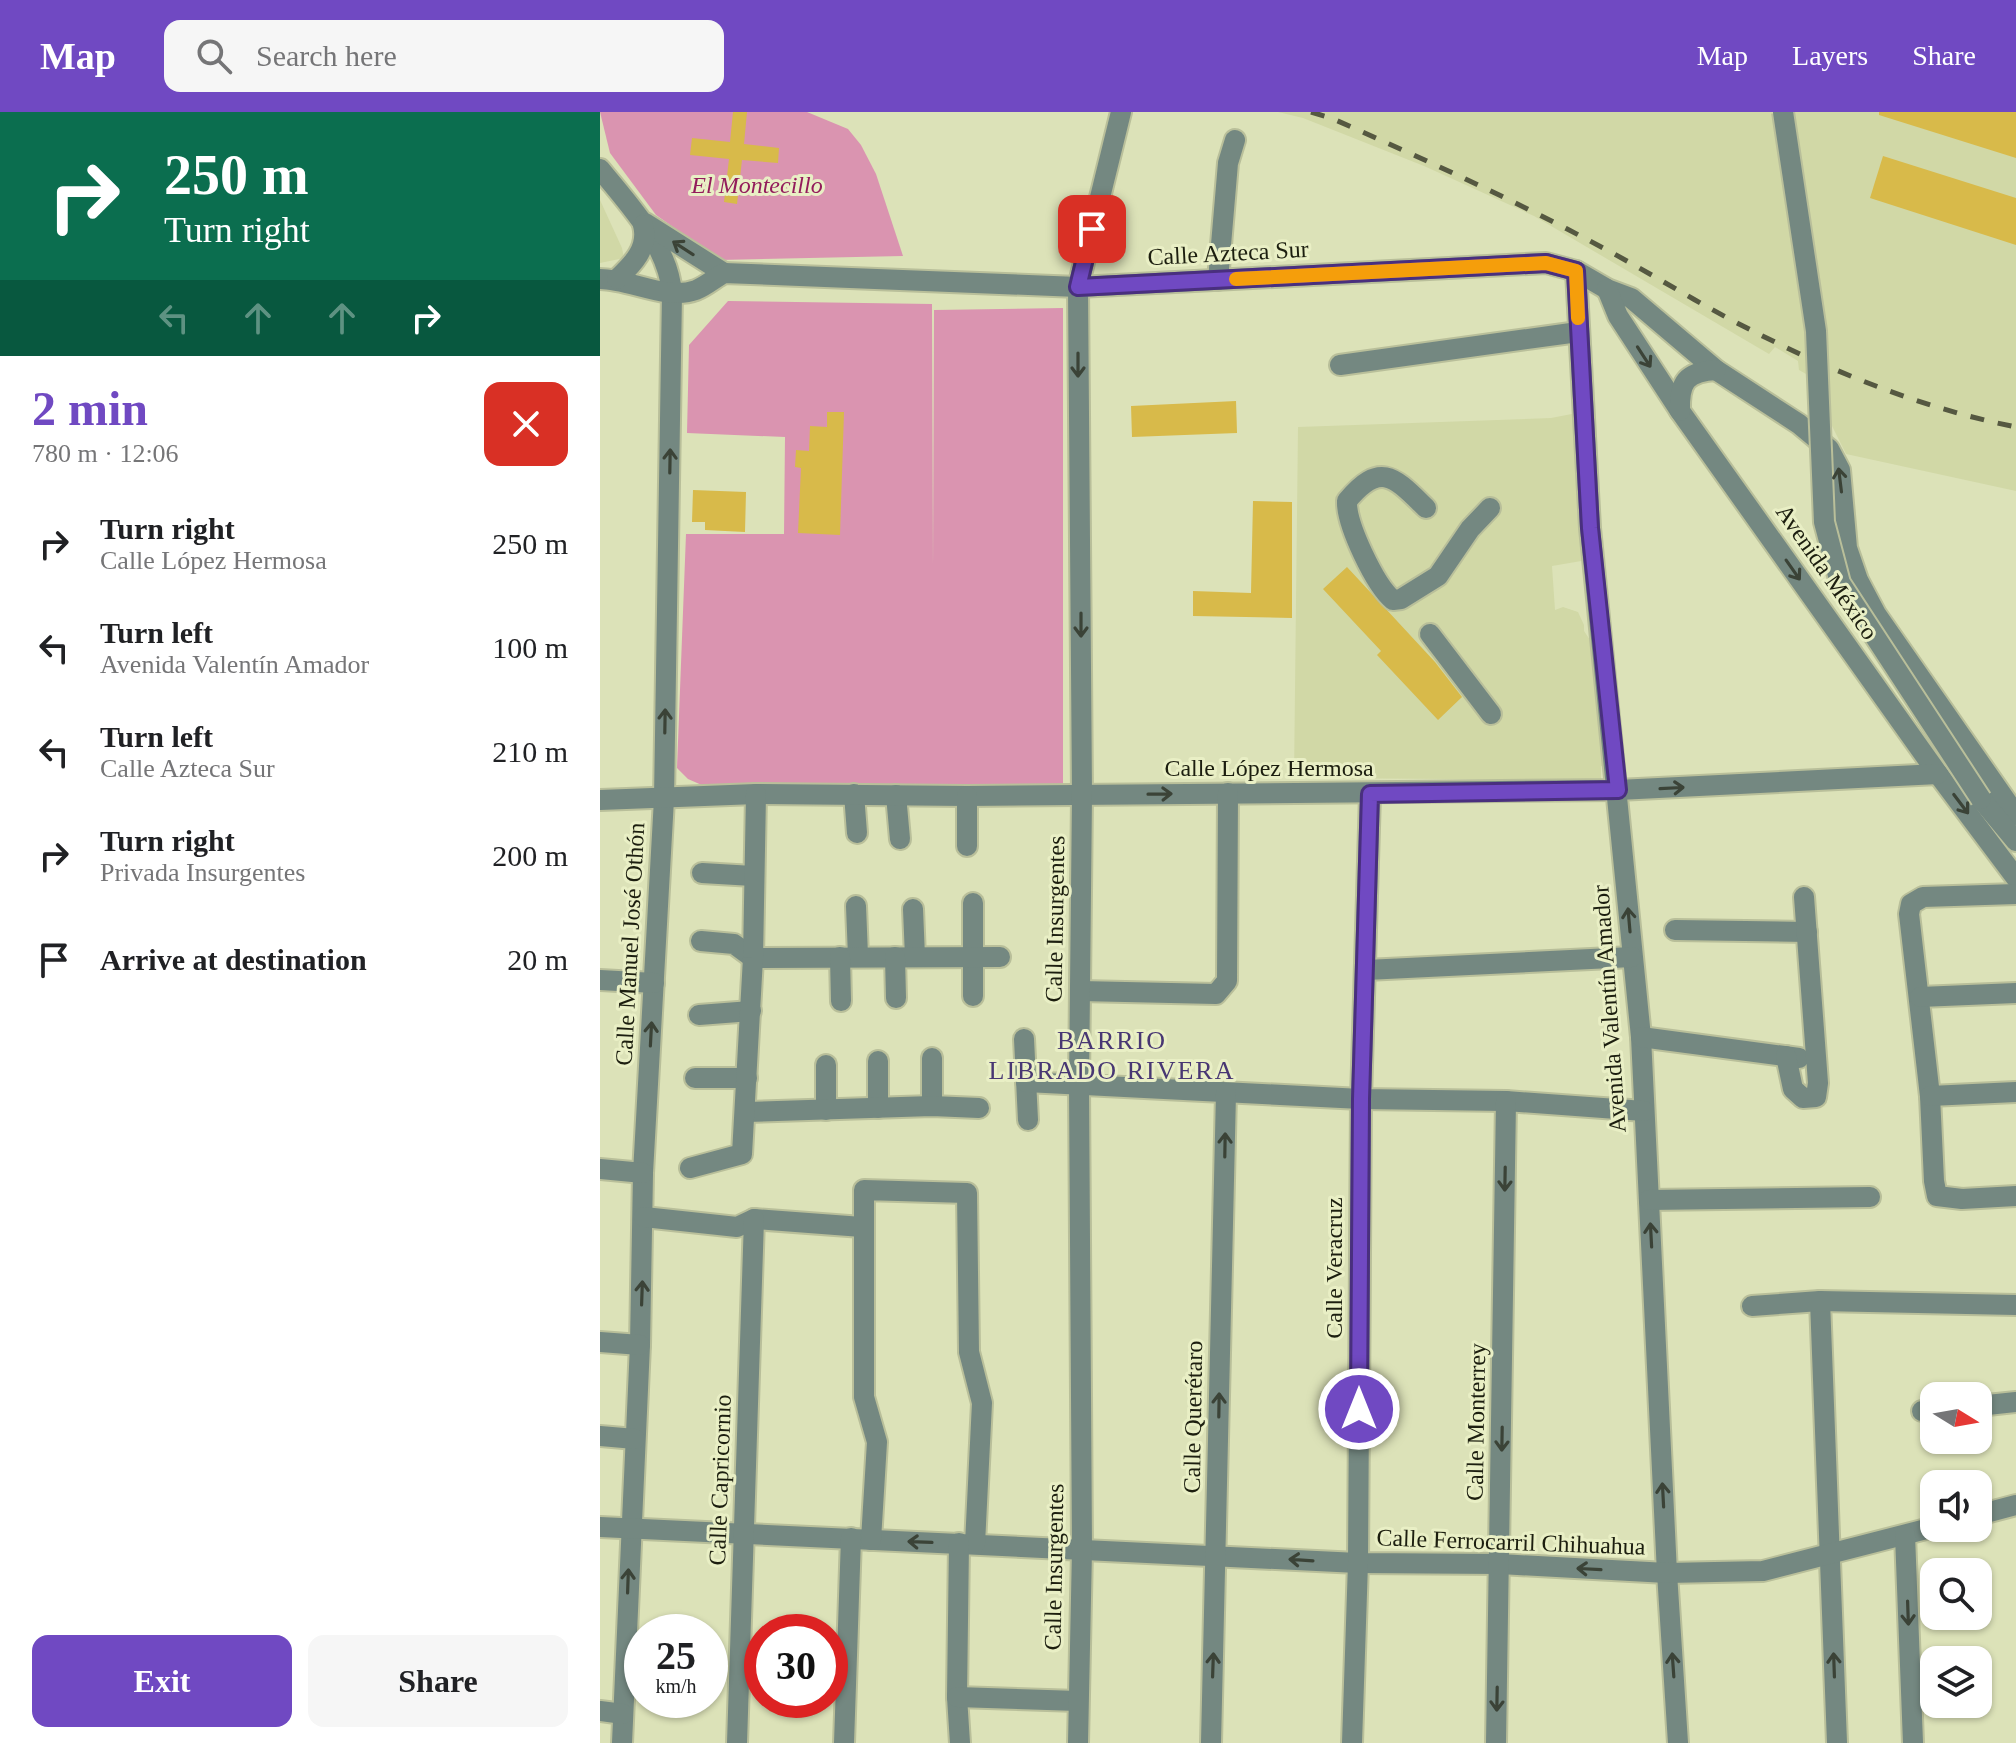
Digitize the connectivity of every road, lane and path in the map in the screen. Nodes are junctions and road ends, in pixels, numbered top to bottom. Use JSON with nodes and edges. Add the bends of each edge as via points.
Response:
{"nodes":[{"id":1,"x":1121,"y":112,"type":"edge"},
{"id":2,"x":1783,"y":112,"type":"edge"},
{"id":3,"x":1235,"y":140,"type":"dead end"},
{"id":4,"x":600,"y":169,"type":"edge"},
{"id":5,"x":642,"y":221,"type":"junction"},
{"id":6,"x":1576,"y":271,"type":"junction"},
{"id":7,"x":724,"y":273,"type":"junction"},
{"id":8,"x":609,"y":279,"type":"edge"},
{"id":9,"x":1218,"y":280,"type":"junction"},
{"id":10,"x":1078,"y":287,"type":"junction"},
{"id":11,"x":1607,"y":289,"type":"junction"},
{"id":12,"x":672,"y":293,"type":"junction"},
{"id":13,"x":1578,"y":332,"type":"junction"},
{"id":14,"x":1340,"y":365,"type":"dead end"},
{"id":15,"x":1716,"y":370,"type":"junction"},
{"id":16,"x":1680,"y":411,"type":"junction"},
{"id":17,"x":1426,"y":508,"type":"dead end"},
{"id":18,"x":1490,"y":508,"type":"dead end"},
{"id":19,"x":1430,"y":634,"type":"dead end"},
{"id":20,"x":1491,"y":714,"type":"dead end"},
{"id":21,"x":1938,"y":774,"type":"junction"},
{"id":22,"x":1618,"y":790,"type":"junction"},
{"id":23,"x":1228,"y":793,"type":"junction"},
{"id":24,"x":756,"y":794,"type":"junction"},
{"id":25,"x":854,"y":794,"type":"junction"},
{"id":26,"x":1370,"y":794,"type":"junction"},
{"id":27,"x":896,"y":795,"type":"junction"},
{"id":28,"x":1082,"y":795,"type":"junction"},
{"id":29,"x":967,"y":796,"type":"junction"},
{"id":30,"x":664,"y":799,"type":"junction"},
{"id":31,"x":600,"y":800,"type":"edge"},
{"id":32,"x":2013,"y":830,"type":"edge"},
{"id":33,"x":857,"y":833,"type":"dead end"},
{"id":34,"x":900,"y":839,"type":"dead end"},
{"id":35,"x":967,"y":846,"type":"dead end"},
{"id":36,"x":2016,"y":858,"type":"edge"},
{"id":37,"x":702,"y":873,"type":"dead end"},
{"id":38,"x":753,"y":876,"type":"junction"},
{"id":39,"x":2016,"y":878,"type":"edge"},
{"id":40,"x":2016,"y":894,"type":"edge"},
{"id":41,"x":1804,"y":897,"type":"dead end"},
{"id":42,"x":973,"y":903,"type":"dead end"},
{"id":43,"x":856,"y":906,"type":"dead end"},
{"id":44,"x":913,"y":909,"type":"dead end"},
{"id":45,"x":1675,"y":930,"type":"dead end"},
{"id":46,"x":1807,"y":932,"type":"junction"},
{"id":47,"x":701,"y":941,"type":"dead end"},
{"id":48,"x":849,"y":956,"type":"junction"},
{"id":49,"x":905,"y":957,"type":"junction"},
{"id":50,"x":973,"y":957,"type":"junction"},
{"id":51,"x":1000,"y":957,"type":"dead end"},
{"id":52,"x":1632,"y":957,"type":"junction"},
{"id":53,"x":753,"y":958,"type":"junction"},
{"id":54,"x":1366,"y":970,"type":"junction"},
{"id":55,"x":600,"y":980,"type":"edge"},
{"id":56,"x":654,"y":983,"type":"junction"},
{"id":57,"x":1080,"y":991,"type":"junction"},
{"id":58,"x":2016,"y":993,"type":"edge"},
{"id":59,"x":973,"y":996,"type":"dead end"},
{"id":60,"x":1920,"y":997,"type":"junction"},
{"id":61,"x":896,"y":998,"type":"dead end"},
{"id":62,"x":841,"y":1001,"type":"dead end"},
{"id":63,"x":751,"y":1011,"type":"junction"},
{"id":64,"x":699,"y":1015,"type":"dead end"},
{"id":65,"x":1641,"y":1037,"type":"junction"},
{"id":66,"x":1024,"y":1039,"type":"dead end"},
{"id":67,"x":1786,"y":1056,"type":"junction"},
{"id":68,"x":932,"y":1058,"type":"dead end"},
{"id":69,"x":1815,"y":1060,"type":"junction"},
{"id":70,"x":878,"y":1061,"type":"dead end"},
{"id":71,"x":826,"y":1065,"type":"dead end"},
{"id":72,"x":695,"y":1078,"type":"dead end"},
{"id":73,"x":747,"y":1078,"type":"junction"},
{"id":74,"x":1026,"y":1082,"type":"junction"},
{"id":75,"x":1079,"y":1084,"type":"junction"},
{"id":76,"x":2016,"y":1092,"type":"edge"},
{"id":77,"x":1226,"y":1093,"type":"junction"},
{"id":78,"x":1930,"y":1096,"type":"junction"},
{"id":79,"x":1361,"y":1099,"type":"junction"},
{"id":80,"x":1506,"y":1101,"type":"junction"},
{"id":81,"x":932,"y":1106,"type":"junction"},
{"id":82,"x":878,"y":1108,"type":"junction"},
{"id":83,"x":979,"y":1108,"type":"dead end"},
{"id":84,"x":826,"y":1110,"type":"junction"},
{"id":85,"x":1644,"y":1111,"type":"junction"},
{"id":86,"x":746,"y":1112,"type":"junction"},
{"id":87,"x":1028,"y":1120,"type":"dead end"},
{"id":88,"x":690,"y":1168,"type":"dead end"},
{"id":89,"x":600,"y":1169,"type":"edge"},
{"id":90,"x":643,"y":1173,"type":"junction"},
{"id":91,"x":2016,"y":1196,"type":"edge"},
{"id":92,"x":1870,"y":1197,"type":"dead end"},
{"id":93,"x":1649,"y":1200,"type":"junction"},
{"id":94,"x":644,"y":1217,"type":"junction"},
{"id":95,"x":754,"y":1219,"type":"junction"},
{"id":96,"x":862,"y":1227,"type":"junction"},
{"id":97,"x":1820,"y":1301,"type":"junction"},
{"id":98,"x":2016,"y":1305,"type":"edge"},
{"id":99,"x":1752,"y":1306,"type":"dead end"},
{"id":100,"x":600,"y":1342,"type":"edge"},
{"id":101,"x":640,"y":1345,"type":"junction"},
{"id":102,"x":2016,"y":1402,"type":"edge"},
{"id":103,"x":1992,"y":1405,"type":"edge"},
{"id":104,"x":600,"y":1436,"type":"edge"},
{"id":105,"x":635,"y":1439,"type":"junction"},
{"id":106,"x":2016,"y":1505,"type":"edge"},
{"id":107,"x":1992,"y":1511,"type":"edge"},
{"id":108,"x":600,"y":1527,"type":"edge"},
{"id":109,"x":630,"y":1530,"type":"junction"},
{"id":110,"x":1920,"y":1531,"type":"edge"},
{"id":111,"x":745,"y":1533,"type":"junction"},
{"id":112,"x":1905,"y":1535,"type":"junction"},
{"id":113,"x":861,"y":1539,"type":"junction"},
{"id":114,"x":967,"y":1544,"type":"junction"},
{"id":115,"x":1082,"y":1550,"type":"junction"},
{"id":116,"x":1216,"y":1554,"type":"junction"},
{"id":117,"x":1830,"y":1555,"type":"junction"},
{"id":118,"x":1358,"y":1563,"type":"junction"},
{"id":119,"x":1500,"y":1564,"type":"junction"},
{"id":120,"x":1667,"y":1573,"type":"junction"},
{"id":121,"x":957,"y":1697,"type":"junction"},
{"id":122,"x":1078,"y":1701,"type":"junction"},
{"id":123,"x":600,"y":1711,"type":"edge"},
{"id":124,"x":623,"y":1714,"type":"junction"},
{"id":125,"x":622,"y":1743,"type":"edge"},
{"id":126,"x":737,"y":1743,"type":"edge"},
{"id":127,"x":844,"y":1743,"type":"edge"},
{"id":128,"x":960,"y":1743,"type":"edge"},
{"id":129,"x":1078,"y":1743,"type":"edge"},
{"id":130,"x":1211,"y":1743,"type":"edge"},
{"id":131,"x":1352,"y":1743,"type":"edge"},
{"id":132,"x":1496,"y":1743,"type":"edge"},
{"id":133,"x":1678,"y":1743,"type":"edge"},
{"id":134,"x":1837,"y":1743,"type":"edge"},
{"id":135,"x":1913,"y":1743,"type":"edge"}],
"edges":[{"from":1,"to":10,"type":"street","name":"Calle Insurgentes"},
{"from":2,"to":32,"type":"street","name":"Avenida México","bridge":true,"via":[[1816,331],[1824,522],[1840,583],[1981,799]]},
{"from":3,"to":9,"type":"street","via":[[1228,163]]},
{"from":4,"to":5,"type":"street","name":"Calle Manuel José Othón"},
{"from":7,"to":5,"type":"street","one_way":true},
{"from":5,"to":8,"type":"street","via":[[646,236],[637,259]]},
{"from":5,"to":12,"type":"street","name":"Calle Manuel José Othón","via":[[671,278]]},
{"from":6,"to":9,"type":"street","name":"Calle Azteca Sur","via":[[1546,263]]},
{"from":6,"to":11,"type":"street","name":"Avenida México"},
{"from":6,"to":13,"type":"street","name":"Avenida Valentín Amador"},
{"from":7,"to":10,"type":"street","name":"Calle Azteca Sur"},
{"from":7,"to":12,"type":"street","via":[[694,291]]},
{"from":8,"to":12,"type":"street"},
{"from":9,"to":10,"type":"street","name":"Calle Azteca Sur"},
{"from":10,"to":28,"type":"street","name":"Calle Insurgentes","one_way":true},
{"from":11,"to":15,"type":"street","name":"Avenida México","via":[[1631,298]]},
{"from":11,"to":16,"type":"street","name":"Avenida México","one_way":true,"via":[[1618,316]]},
{"from":30,"to":12,"type":"street","name":"Calle Manuel José Othón","one_way":true},
{"from":13,"to":14,"type":"street"},
{"from":13,"to":22,"type":"street","name":"Avenida Valentín Amador","via":[[1590,528]]},
{"from":15,"to":16,"type":"street","via":[[1697,371],[1682,385]]},
{"from":32,"to":15,"type":"street","name":"Avenida México","one_way":true,"via":[[1858,580],[1847,548],[1840,470],[1829,449]]},
{"from":16,"to":21,"type":"street","name":"Avenida México","one_way":true},
{"from":17,"to":18,"type":"street","via":[[1399,481],[1383,477],[1370,478],[1347,501],[1363,552],[1382,590],[1393,600],[1438,576]]},
{"from":19,"to":20,"type":"street"},
{"from":22,"to":21,"type":"street","name":"Calle López Hermosa","one_way":true},
{"from":21,"to":39,"type":"street","name":"Avenida México","one_way":true},
{"from":22,"to":26,"type":"street","name":"Calle López Hermosa"},
{"from":52,"to":22,"type":"street","name":"Avenida Valentín Amador","one_way":true},
{"from":23,"to":26,"type":"street","name":"Calle López Hermosa"},
{"from":28,"to":23,"type":"street","name":"Calle López Hermosa","one_way":true},
{"from":23,"to":57,"type":"street","via":[[1227,981],[1216,994]]},
{"from":24,"to":25,"type":"street","name":"Calle López Hermosa"},
{"from":24,"to":30,"type":"street","name":"Calle López Hermosa"},
{"from":24,"to":38,"type":"street"},
{"from":25,"to":27,"type":"street","name":"Calle López Hermosa"},
{"from":25,"to":33,"type":"street"},
{"from":26,"to":54,"type":"street","name":"Calle Veracruz"},
{"from":27,"to":29,"type":"street","name":"Calle López Hermosa"},
{"from":27,"to":34,"type":"street"},
{"from":28,"to":29,"type":"street","name":"Calle López Hermosa"},
{"from":28,"to":57,"type":"street","name":"Calle Insurgentes"},
{"from":29,"to":35,"type":"street"},
{"from":30,"to":31,"type":"street","name":"Calle López Hermosa"},
{"from":30,"to":56,"type":"street","name":"Calle Manuel José Othón"},
{"from":32,"to":36,"type":"street","name":"Avenida México"},
{"from":37,"to":38,"type":"street"},
{"from":38,"to":53,"type":"street"},
{"from":40,"to":60,"type":"street","via":[[1923,897],[1911,904]]},
{"from":41,"to":46,"type":"street"},
{"from":42,"to":50,"type":"street"},
{"from":43,"to":48,"type":"street"},
{"from":44,"to":49,"type":"street"},
{"from":45,"to":46,"type":"street"},
{"from":46,"to":69,"type":"street"},
{"from":47,"to":53,"type":"street","via":[[734,944]]},
{"from":48,"to":49,"type":"street"},
{"from":48,"to":53,"type":"street"},
{"from":48,"to":62,"type":"street"},
{"from":49,"to":50,"type":"street"},
{"from":49,"to":61,"type":"street"},
{"from":50,"to":51,"type":"street"},
{"from":50,"to":59,"type":"street"},
{"from":52,"to":54,"type":"street"},
{"from":52,"to":65,"type":"street","name":"Avenida Valentín Amador"},
{"from":53,"to":63,"type":"street"},
{"from":54,"to":79,"type":"street","name":"Calle Veracruz"},
{"from":55,"to":56,"type":"street"},
{"from":90,"to":56,"type":"street","name":"Calle Manuel José Othón","one_way":true},
{"from":57,"to":75,"type":"street","name":"Calle Insurgentes"},
{"from":58,"to":60,"type":"street"},
{"from":60,"to":78,"type":"street"},
{"from":63,"to":64,"type":"street"},
{"from":63,"to":73,"type":"street"},
{"from":65,"to":67,"type":"street"},
{"from":65,"to":85,"type":"street","name":"Avenida Valentín Amador"},
{"from":66,"to":74,"type":"street"},
{"from":67,"to":69,"type":"street"},
{"from":67,"to":69,"type":"street","via":[[1793,1089],[1803,1098],[1816,1097]]},
{"from":68,"to":81,"type":"street"},
{"from":70,"to":82,"type":"street"},
{"from":71,"to":84,"type":"street"},
{"from":72,"to":73,"type":"street"},
{"from":73,"to":86,"type":"street"},
{"from":74,"to":75,"type":"street"},
{"from":74,"to":87,"type":"street"},
{"from":75,"to":77,"type":"street"},
{"from":75,"to":115,"type":"street","name":"Calle Insurgentes"},
{"from":76,"to":78,"type":"street"},
{"from":77,"to":79,"type":"street"},
{"from":116,"to":77,"type":"street","name":"Calle Querétaro","one_way":true},
{"from":78,"to":91,"type":"street","via":[[1937,1196]]},
{"from":79,"to":80,"type":"street"},
{"from":79,"to":118,"type":"street","name":"Calle Veracruz"},
{"from":80,"to":85,"type":"street"},
{"from":80,"to":119,"type":"street","name":"Calle Monterrey","one_way":true},
{"from":81,"to":82,"type":"street"},
{"from":81,"to":83,"type":"street"},
{"from":82,"to":84,"type":"street"},
{"from":84,"to":86,"type":"street"},
{"from":85,"to":93,"type":"street","name":"Avenida Valentín Amador"},
{"from":86,"to":88,"type":"street","via":[[742,1154]]},
{"from":89,"to":90,"type":"street"},
{"from":90,"to":94,"type":"street","name":"Calle Manuel José Othón"},
{"from":92,"to":93,"type":"street"},
{"from":120,"to":93,"type":"street","name":"Avenida Valentín Amador","one_way":true},
{"from":94,"to":95,"type":"street","via":[[737,1227]]},
{"from":101,"to":94,"type":"street","name":"Calle Manuel José Othón","one_way":true},
{"from":95,"to":96,"type":"street"},
{"from":95,"to":111,"type":"street","name":"Calle Capricornio"},
{"from":96,"to":113,"type":"street","via":[[864,1397],[877,1442]]},
{"from":96,"to":114,"type":"street","via":[[864,1190],[967,1193],[969,1352],[982,1403]]},
{"from":97,"to":98,"type":"street"},
{"from":97,"to":99,"type":"street"},
{"from":97,"to":117,"type":"street"},
{"from":100,"to":101,"type":"street"},
{"from":101,"to":105,"type":"street","name":"Calle Manuel José Othón"},
{"from":102,"to":103,"type":"street"},
{"from":104,"to":105,"type":"street"},
{"from":105,"to":109,"type":"street","name":"Calle Manuel José Othón"},
{"from":106,"to":107,"type":"street"},
{"from":108,"to":109,"type":"street","name":"Calle Ferrocarril Chihuahua"},
{"from":109,"to":111,"type":"street","name":"Calle Ferrocarril Chihuahua"},
{"from":124,"to":109,"type":"street","name":"Calle Manuel José Othón","one_way":true},
{"from":110,"to":112,"type":"street","name":"Calle Ferrocarril Chihuahua"},
{"from":111,"to":113,"type":"street","name":"Calle Ferrocarril Chihuahua"},
{"from":111,"to":126,"type":"street","name":"Calle Capricornio"},
{"from":112,"to":117,"type":"street","name":"Calle Ferrocarril Chihuahua"},
{"from":112,"to":135,"type":"street","one_way":true},
{"from":114,"to":113,"type":"street","name":"Calle Ferrocarril Chihuahua","one_way":true},
{"from":113,"to":127,"type":"street"},
{"from":114,"to":115,"type":"street","name":"Calle Ferrocarril Chihuahua"},
{"from":114,"to":121,"type":"street"},
{"from":115,"to":116,"type":"street","name":"Calle Ferrocarril Chihuahua"},
{"from":115,"to":122,"type":"street","name":"Calle Insurgentes"},
{"from":118,"to":116,"type":"street","name":"Calle Ferrocarril Chihuahua","one_way":true},
{"from":130,"to":116,"type":"street","name":"Calle Querétaro","one_way":true},
{"from":117,"to":120,"type":"street","name":"Calle Ferrocarril Chihuahua","via":[[1763,1571]]},
{"from":134,"to":117,"type":"street","one_way":true},
{"from":118,"to":119,"type":"street","name":"Calle Ferrocarril Chihuahua"},
{"from":118,"to":131,"type":"street","name":"Calle Veracruz"},
{"from":120,"to":119,"type":"street","name":"Calle Ferrocarril Chihuahua","one_way":true},
{"from":119,"to":132,"type":"street","name":"Calle Monterrey","one_way":true},
{"from":133,"to":120,"type":"street","name":"Avenida Valentín Amador","one_way":true},
{"from":121,"to":122,"type":"street"},
{"from":121,"to":128,"type":"street"},
{"from":122,"to":129,"type":"street","name":"Calle Insurgentes"},
{"from":123,"to":124,"type":"street"},
{"from":124,"to":125,"type":"street","name":"Calle Manuel José Othón"}]}
